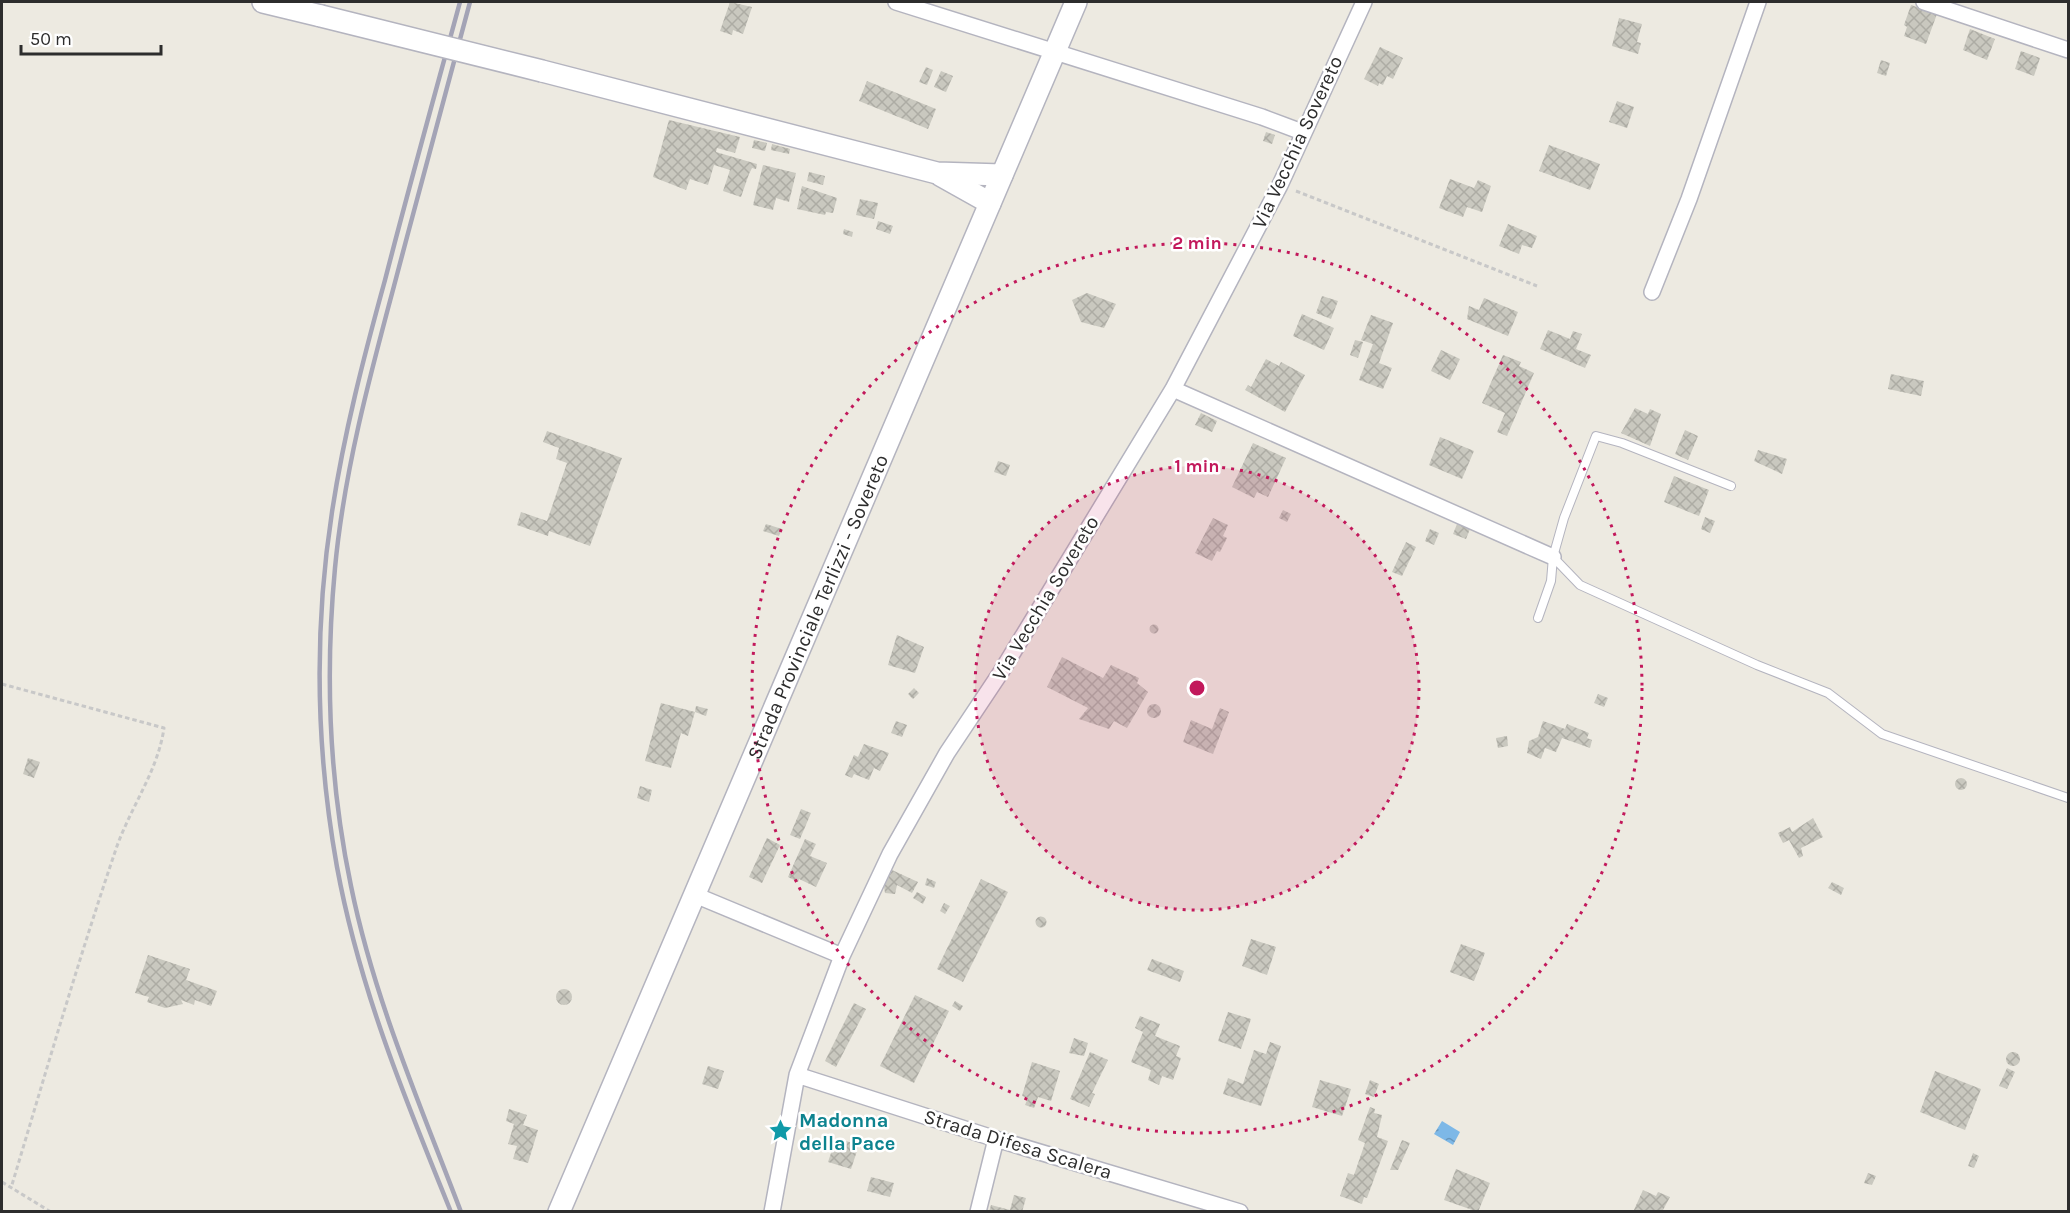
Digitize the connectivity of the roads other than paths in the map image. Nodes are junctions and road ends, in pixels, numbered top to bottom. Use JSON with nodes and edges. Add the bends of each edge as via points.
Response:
{"nodes":[{"id":1,"x":263,"y":2,"type":"edge"},
{"id":2,"x":896,"y":2,"type":"edge"},
{"id":3,"x":1076,"y":2,"type":"edge"},
{"id":4,"x":1364,"y":2,"type":"edge"},
{"id":5,"x":1758,"y":2,"type":"edge"},
{"id":6,"x":1924,"y":2,"type":"edge"},
{"id":7,"x":2068,"y":50,"type":"edge"},
{"id":8,"x":1054,"y":52,"type":"junction"},
{"id":9,"x":1302,"y":132,"type":"junction"},
{"id":10,"x":937,"y":173,"type":"junction"},
{"id":11,"x":1002,"y":175,"type":"junction"},
{"id":12,"x":990,"y":203,"type":"junction"},
{"id":13,"x":1652,"y":292,"type":"dead end"},
{"id":14,"x":1173,"y":388,"type":"junction"},
{"id":15,"x":1731,"y":486,"type":"dead end"},
{"id":16,"x":1553,"y":557,"type":"junction"},
{"id":17,"x":1538,"y":618,"type":"dead end"},
{"id":18,"x":2068,"y":798,"type":"edge"},
{"id":19,"x":695,"y":896,"type":"junction"},
{"id":20,"x":842,"y":956,"type":"junction"},
{"id":21,"x":797,"y":1075,"type":"junction"},
{"id":22,"x":996,"y":1139,"type":"junction"},
{"id":23,"x":559,"y":1212,"type":"edge"},
{"id":24,"x":772,"y":1212,"type":"edge"},
{"id":25,"x":978,"y":1212,"type":"edge"},
{"id":26,"x":1240,"y":1212,"type":"edge"}],
"edges":[{"from":1,"to":10,"type":"street","bridge":true},
{"from":2,"to":8,"type":"street"},
{"from":3,"to":8,"type":"street","name":"Strada Provinciale Terlizzi - Sovereto"},
{"from":4,"to":9,"type":"street","name":"Via Vecchia Sovereto"},
{"from":5,"to":13,"type":"street"},
{"from":6,"to":7,"type":"street"},
{"from":8,"to":9,"type":"street"},
{"from":8,"to":11,"type":"street","name":"Strada Provinciale Terlizzi - Sovereto"},
{"from":9,"to":14,"type":"street","name":"Via Vecchia Sovereto","via":[[1280,185]]},
{"from":10,"to":11,"type":"street"},
{"from":10,"to":12,"type":"street"},
{"from":11,"to":12,"type":"street","name":"Strada Provinciale Terlizzi - Sovereto"},
{"from":12,"to":19,"type":"street","name":"Strada Provinciale Terlizzi - Sovereto"},
{"from":14,"to":16,"type":"street"},
{"from":14,"to":20,"type":"street","name":"Via Vecchia Sovereto","via":[[1001,672],[947,753],[890,854]]},
{"from":15,"to":16,"type":"lane","via":[[1622,442],[1596,436]]},
{"from":16,"to":17,"type":"lane","via":[[1551,580]]},
{"from":16,"to":18,"type":"lane","via":[[1580,585],[1828,693],[1882,734]]},
{"from":19,"to":20,"type":"street"},
{"from":19,"to":23,"type":"street","name":"Strada Provinciale Terlizzi - Sovereto"},
{"from":20,"to":21,"type":"street","name":"Via Vecchia Sovereto"},
{"from":21,"to":22,"type":"street","name":"Strada Difesa Scalera"},
{"from":21,"to":24,"type":"street","name":"Via Vecchia Sovereto"},
{"from":22,"to":25,"type":"street"},
{"from":22,"to":26,"type":"street","name":"Strada Difesa Scalera"}]}
